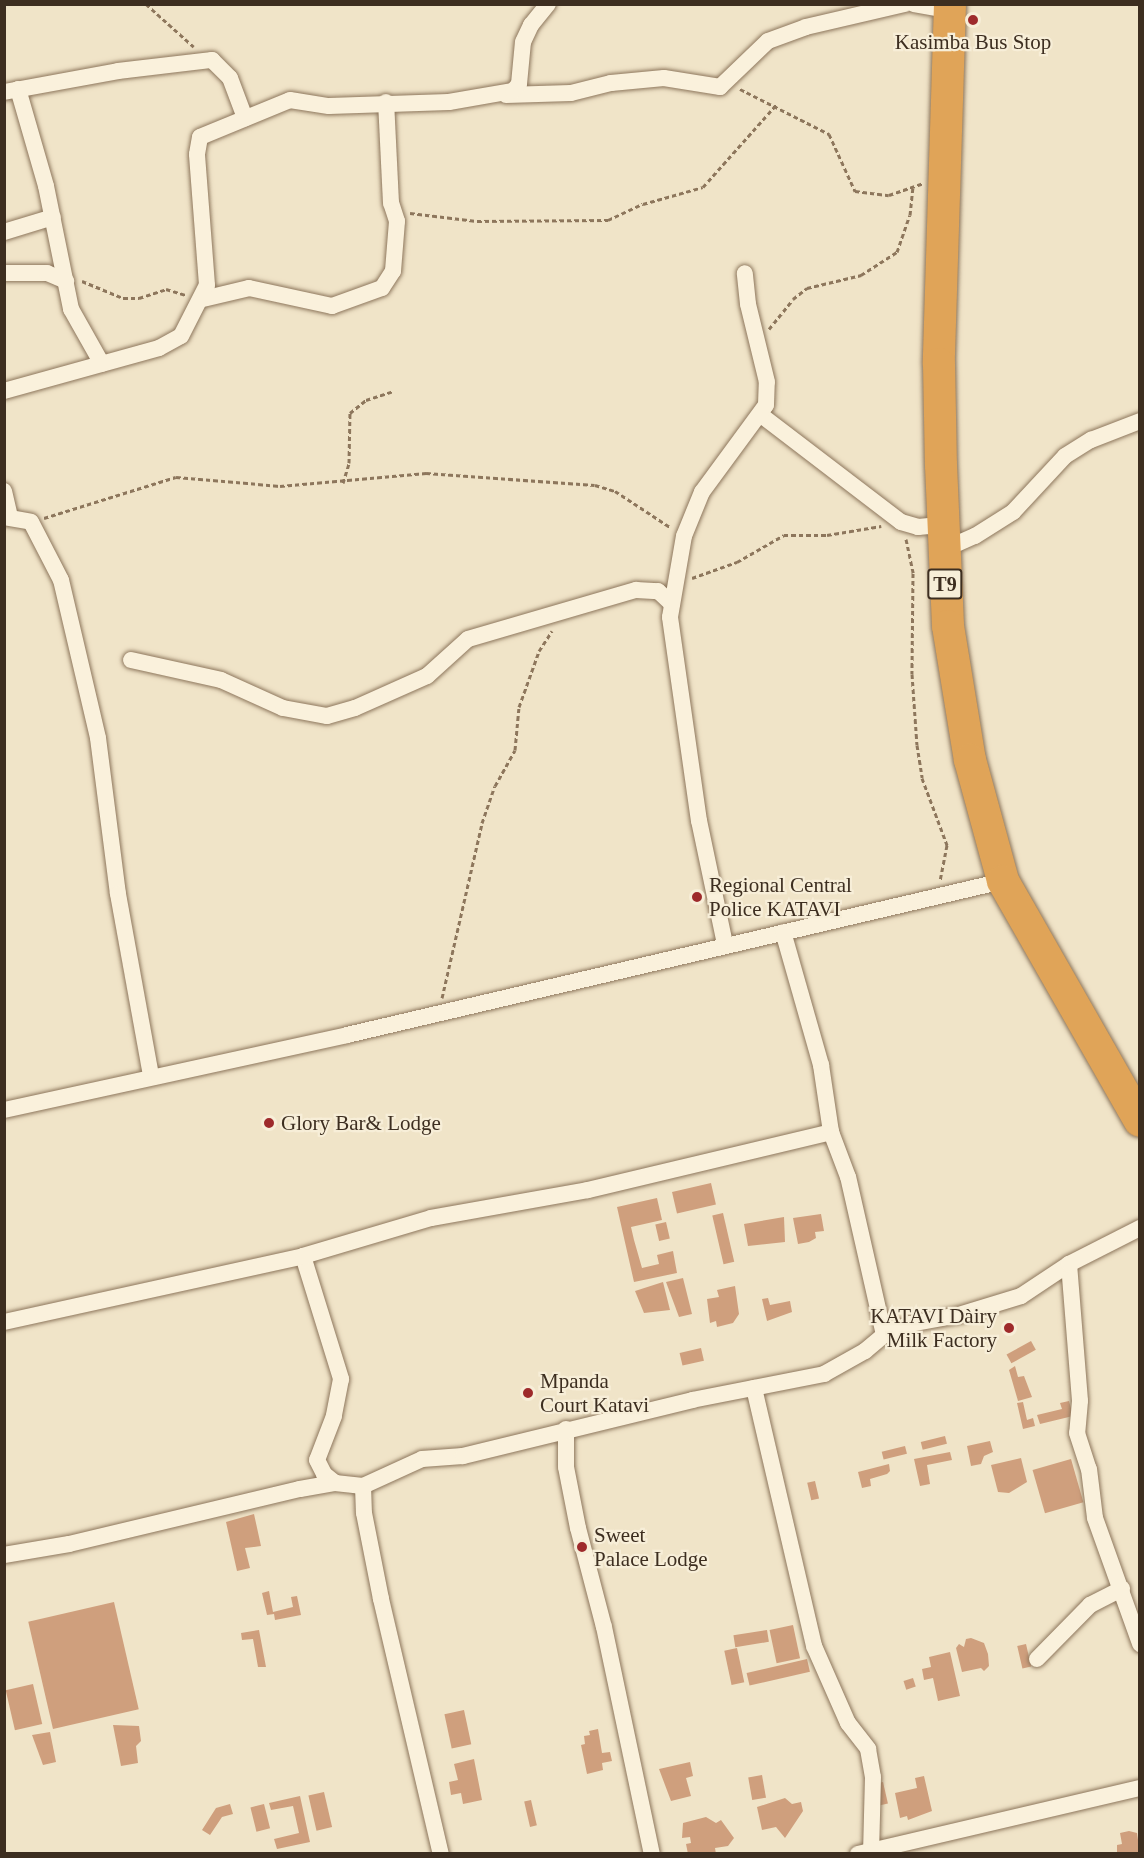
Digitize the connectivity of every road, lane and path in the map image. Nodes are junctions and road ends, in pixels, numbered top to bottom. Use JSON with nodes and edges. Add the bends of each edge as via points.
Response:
{"nodes":[{"id":1,"x":146,"y":4,"type":"edge"},
{"id":2,"x":548,"y":4,"type":"edge"},
{"id":3,"x":904,"y":5,"type":"edge"},
{"id":4,"x":950,"y":7,"type":"edge"},
{"id":5,"x":206,"y":61,"type":"junction"},
{"id":6,"x":728,"y":84,"type":"junction"},
{"id":7,"x":11,"y":91,"type":"edge"},
{"id":8,"x":496,"y":96,"type":"junction"},
{"id":9,"x":386,"y":102,"type":"junction"},
{"id":10,"x":776,"y":105,"type":"junction"},
{"id":11,"x":245,"y":118,"type":"junction"},
{"id":12,"x":944,"y":179,"type":"junction"},
{"id":13,"x":913,"y":186,"type":"junction"},
{"id":14,"x":396,"y":212,"type":"junction"},
{"id":15,"x":53,"y":217,"type":"junction"},
{"id":16,"x":4,"y":232,"type":"edge"},
{"id":17,"x":4,"y":273,"type":"edge"},
{"id":18,"x":745,"y":273,"type":"dead end"},
{"id":19,"x":66,"y":277,"type":"junction"},
{"id":20,"x":203,"y":299,"type":"junction"},
{"id":21,"x":759,"y":342,"type":"junction"},
{"id":22,"x":102,"y":364,"type":"junction"},
{"id":23,"x":4,"y":391,"type":"edge"},
{"id":24,"x":393,"y":391,"type":"dead end"},
{"id":25,"x":761,"y":415,"type":"junction"},
{"id":26,"x":1140,"y":421,"type":"edge"},
{"id":27,"x":343,"y":483,"type":"junction"},
{"id":28,"x":4,"y":491,"type":"edge"},
{"id":29,"x":7,"y":516,"type":"edge"},
{"id":30,"x":31,"y":522,"type":"junction"},
{"id":31,"x":898,"y":523,"type":"junction"},
{"id":32,"x":684,"y":536,"type":"junction"},
{"id":33,"x":943,"y":537,"type":"junction"},
{"id":34,"x":676,"y":584,"type":"junction"},
{"id":35,"x":672,"y":604,"type":"junction"},
{"id":36,"x":562,"y":614,"type":"junction"},
{"id":37,"x":131,"y":660,"type":"dead end"},
{"id":38,"x":1003,"y":881,"type":"junction"},
{"id":39,"x":941,"y":896,"type":"junction"},
{"id":40,"x":783,"y":932,"type":"junction"},
{"id":41,"x":725,"y":944,"type":"junction"},
{"id":42,"x":438,"y":1012,"type":"junction"},
{"id":43,"x":152,"y":1075,"type":"junction"},
{"id":44,"x":4,"y":1110,"type":"edge"},
{"id":45,"x":1140,"y":1121,"type":"edge"},
{"id":46,"x":831,"y":1132,"type":"junction"},
{"id":47,"x":1140,"y":1228,"type":"edge"},
{"id":48,"x":303,"y":1256,"type":"junction"},
{"id":49,"x":1069,"y":1264,"type":"junction"},
{"id":50,"x":4,"y":1322,"type":"edge"},
{"id":51,"x":884,"y":1335,"type":"junction"},
{"id":52,"x":754,"y":1388,"type":"junction"},
{"id":53,"x":566,"y":1429,"type":"junction"},
{"id":54,"x":335,"y":1483,"type":"junction"},
{"id":55,"x":363,"y":1486,"type":"junction"},
{"id":56,"x":4,"y":1556,"type":"edge"},
{"id":57,"x":1122,"y":1589,"type":"junction"},
{"id":58,"x":1134,"y":1606,"type":"edge"},
{"id":59,"x":1140,"y":1644,"type":"edge"},
{"id":60,"x":1037,"y":1659,"type":"dead end"},
{"id":61,"x":1136,"y":1785,"type":"edge"},
{"id":62,"x":865,"y":1852,"type":"edge"},
{"id":63,"x":441,"y":1854,"type":"edge"},
{"id":64,"x":652,"y":1854,"type":"edge"}],
"edges":[{"from":1,"to":5,"type":"path"},
{"from":2,"to":8,"type":"street","via":[[531,25],[524,42],[517,88]]},
{"from":3,"to":4,"type":"street"},
{"from":3,"to":6,"type":"street","via":[[806,27],[768,41]]},
{"from":4,"to":12,"type":"highway","number":"T9"},
{"from":5,"to":7,"type":"street","via":[[118,71]]},
{"from":5,"to":11,"type":"street","via":[[214,61],[230,78]]},
{"from":6,"to":8,"type":"street","via":[[714,88],[664,78],[611,83],[571,93]]},
{"from":6,"to":10,"type":"path"},
{"from":7,"to":15,"type":"street"},
{"from":8,"to":9,"type":"street","via":[[449,102]]},
{"from":9,"to":11,"type":"street","via":[[329,106],[290,100]]},
{"from":9,"to":14,"type":"street","via":[[392,203]]},
{"from":10,"to":13,"type":"path","via":[[829,134],[855,191],[889,195]]},
{"from":10,"to":14,"type":"path","via":[[703,187],[643,204],[608,220],[477,221]]},
{"from":11,"to":20,"type":"street","via":[[203,135],[197,144],[208,275]]},
{"from":12,"to":13,"type":"path"},
{"from":12,"to":33,"type":"highway","number":"T9","via":[[939,364]]},
{"from":13,"to":21,"type":"path","via":[[910,215],[897,252],[861,275],[807,288],[793,299]]},
{"from":14,"to":20,"type":"street","via":[[393,271],[382,288],[369,295],[332,306],[249,288]]},
{"from":15,"to":16,"type":"street"},
{"from":15,"to":19,"type":"street"},
{"from":17,"to":19,"type":"street"},
{"from":18,"to":21,"type":"street","via":[[748,304]]},
{"from":19,"to":20,"type":"path","via":[[123,298],[139,298],[166,289]]},
{"from":19,"to":22,"type":"street","via":[[75,321]]},
{"from":20,"to":22,"type":"street","via":[[174,342]]},
{"from":21,"to":25,"type":"street","via":[[767,382],[766,405]]},
{"from":22,"to":23,"type":"street"},
{"from":24,"to":27,"type":"path","via":[[366,399],[350,413],[349,463]]},
{"from":25,"to":31,"type":"street"},
{"from":25,"to":32,"type":"street","via":[[702,492]]},
{"from":26,"to":33,"type":"street","via":[[1091,440],[1065,456],[1013,512],[975,536]]},
{"from":27,"to":30,"type":"path","via":[[244,486],[194,476],[176,477]]},
{"from":27,"to":32,"type":"path","via":[[426,473],[596,485],[615,490]]},
{"from":28,"to":29,"type":"street"},
{"from":29,"to":30,"type":"street"},
{"from":30,"to":43,"type":"street","via":[[61,580],[98,738],[118,894]]},
{"from":31,"to":33,"type":"street"},
{"from":31,"to":34,"type":"path","via":[[828,536],[784,535],[737,562]]},
{"from":31,"to":39,"type":"path","via":[[912,554],[917,745],[922,778],[947,845]]},
{"from":32,"to":34,"type":"street"},
{"from":33,"to":38,"type":"highway","number":"T9","via":[[948,626],[970,760]]},
{"from":34,"to":35,"type":"street"},
{"from":35,"to":36,"type":"street","via":[[649,589]]},
{"from":35,"to":41,"type":"street","via":[[670,617],[699,821]]},
{"from":36,"to":37,"type":"street","via":[[468,639],[427,676],[327,716],[283,708],[221,680]]},
{"from":36,"to":42,"type":"path","via":[[539,651],[519,707],[515,750],[495,786],[482,823]]},
{"from":38,"to":39,"type":"street"},
{"from":38,"to":45,"type":"highway","number":"T9"},
{"from":39,"to":40,"type":"street"},
{"from":40,"to":41,"type":"street"},
{"from":40,"to":46,"type":"street","via":[[821,1065]]},
{"from":41,"to":42,"type":"street"},
{"from":42,"to":43,"type":"street"},
{"from":43,"to":44,"type":"street"},
{"from":46,"to":48,"type":"street","via":[[588,1190],[430,1218]]},
{"from":46,"to":51,"type":"street","via":[[848,1177]]},
{"from":47,"to":49,"type":"street"},
{"from":48,"to":50,"type":"street"},
{"from":48,"to":54,"type":"street","via":[[341,1379],[334,1416],[317,1460],[324,1474]]},
{"from":49,"to":51,"type":"street","via":[[1021,1296],[959,1315],[910,1324]]},
{"from":49,"to":57,"type":"street","via":[[1080,1401],[1077,1432],[1089,1469],[1095,1518]]},
{"from":51,"to":52,"type":"street","via":[[851,1362],[824,1374]]},
{"from":52,"to":53,"type":"street"},
{"from":52,"to":62,"type":"street","via":[[814,1646],[848,1724],[868,1749],[873,1776]]},
{"from":53,"to":55,"type":"street","via":[[463,1456],[422,1459]]},
{"from":53,"to":64,"type":"street","via":[[564,1452],[578,1528],[604,1627]]},
{"from":54,"to":55,"type":"street"},
{"from":54,"to":56,"type":"street"},
{"from":55,"to":63,"type":"street","via":[[364,1513],[381,1599]]},
{"from":57,"to":58,"type":"street"},
{"from":57,"to":60,"type":"street","via":[[1090,1605]]},
{"from":58,"to":59,"type":"street"},
{"from":61,"to":62,"type":"street"}]}
